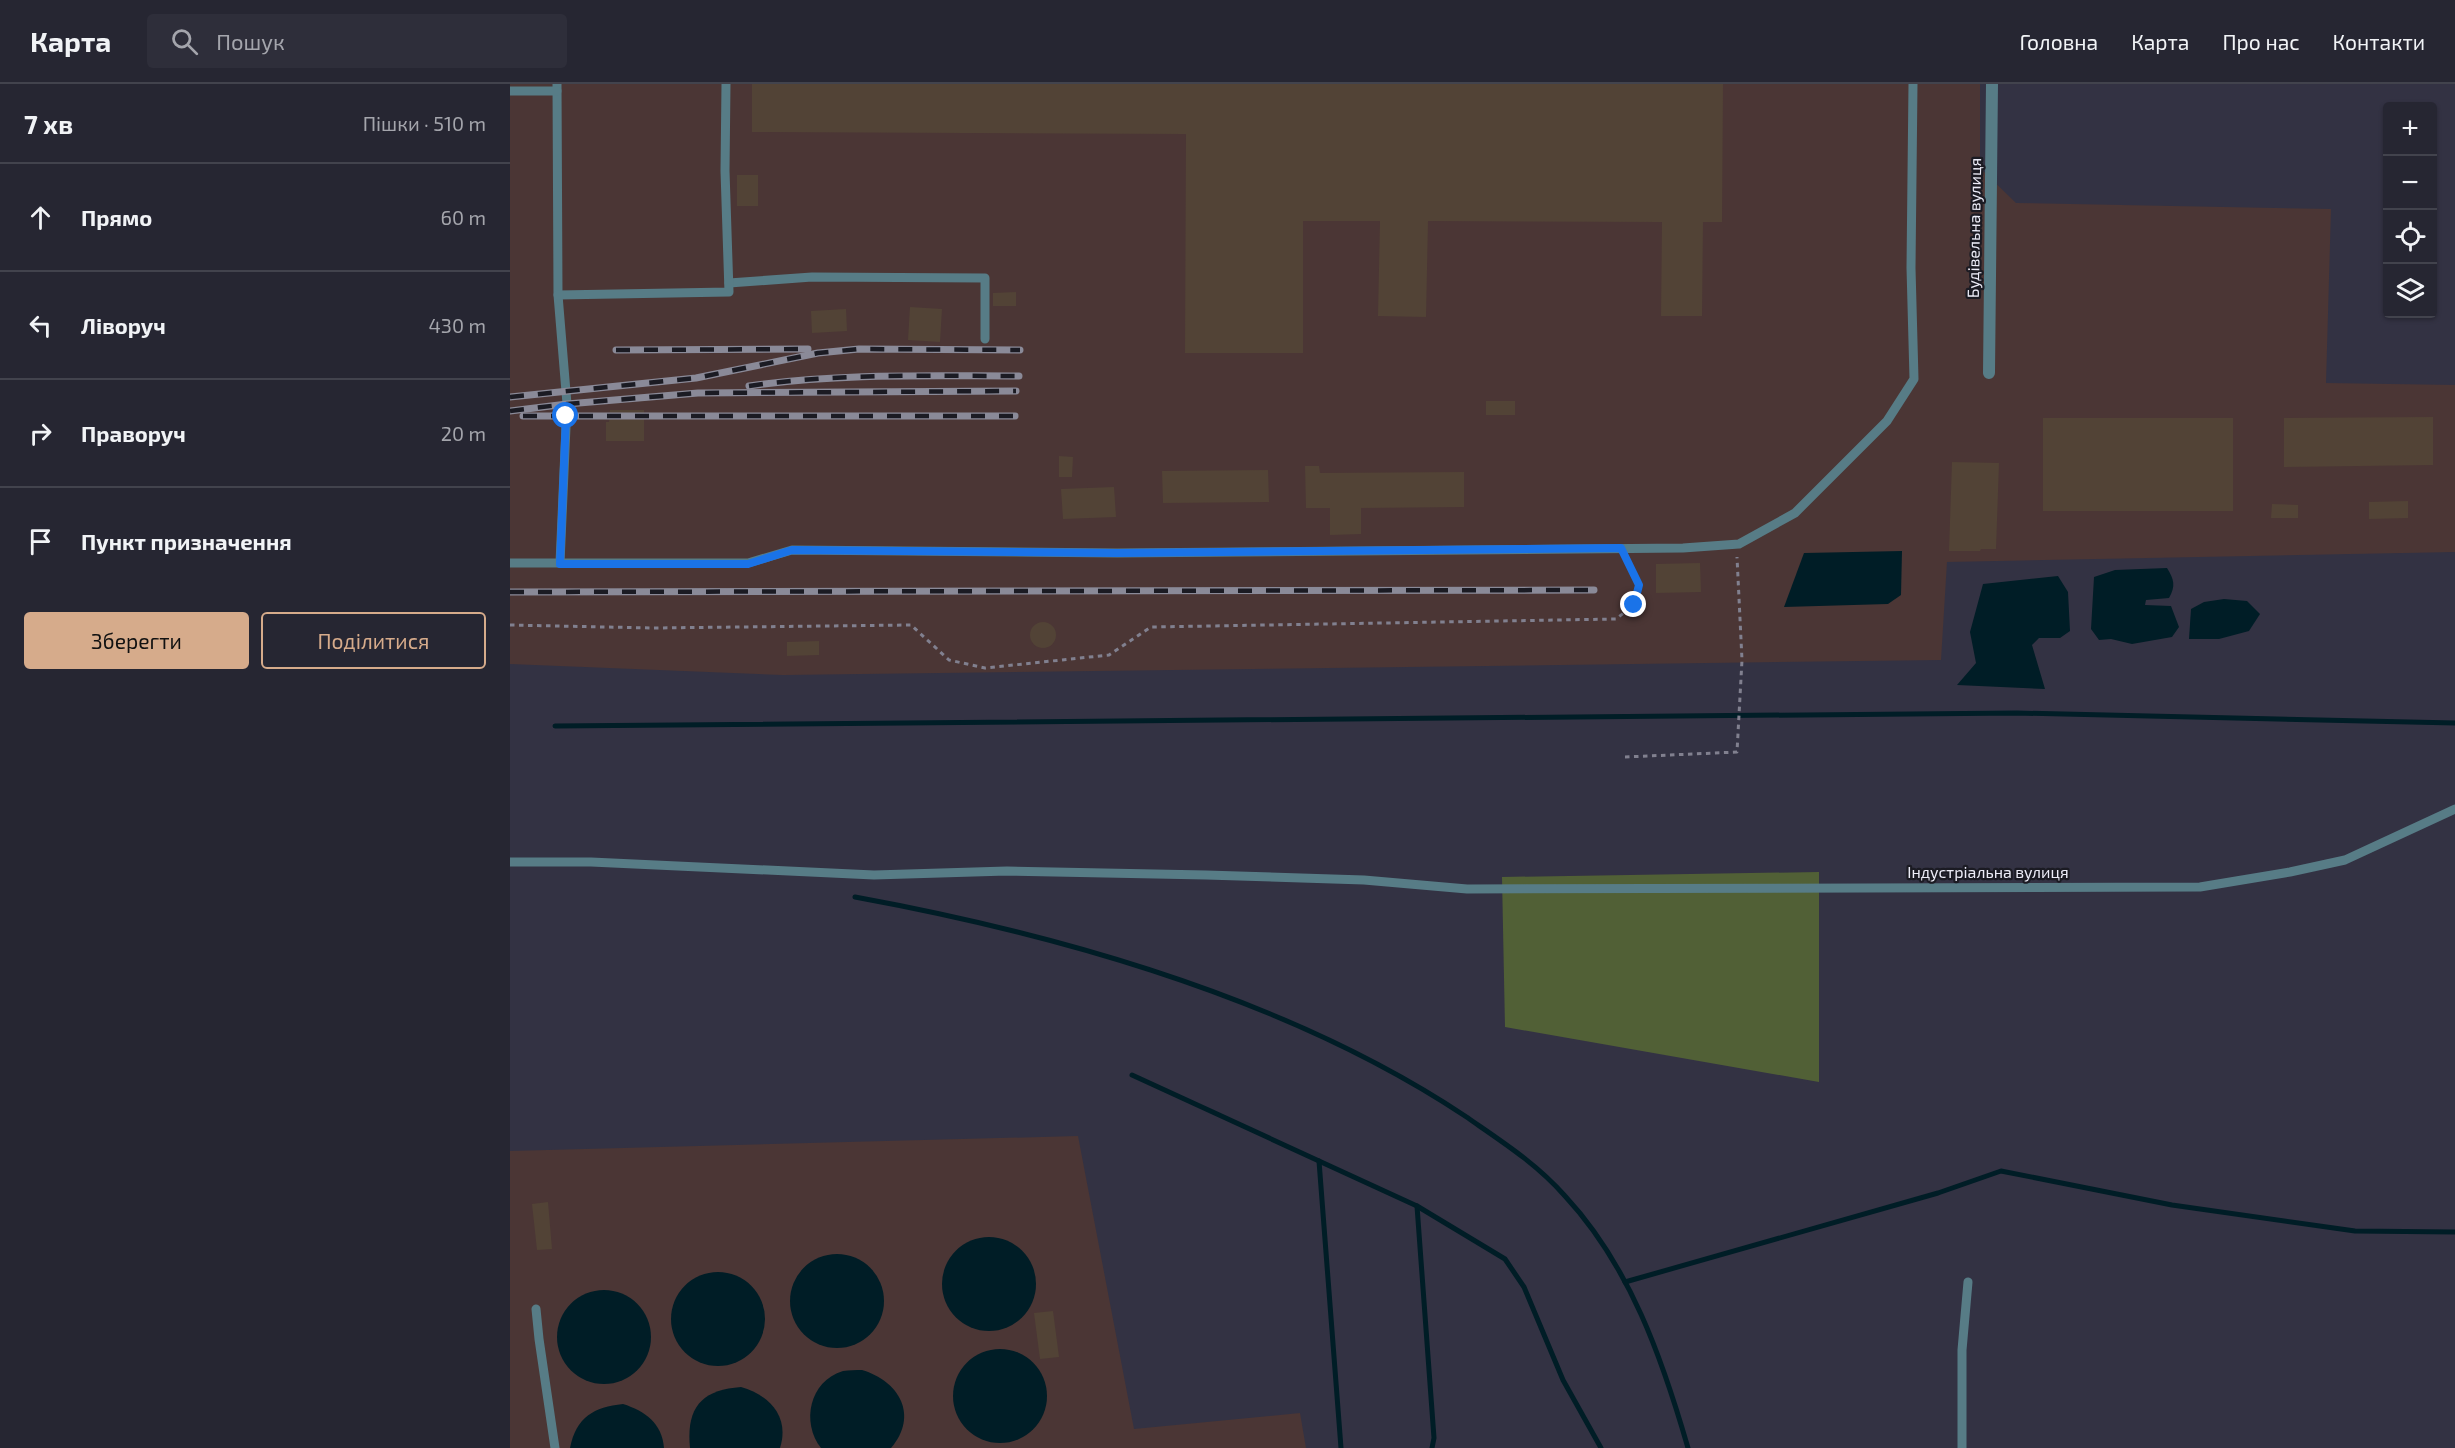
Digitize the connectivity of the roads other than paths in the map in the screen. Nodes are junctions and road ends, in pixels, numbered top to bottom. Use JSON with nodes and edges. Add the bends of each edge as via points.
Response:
{"nodes":[{"id":1,"x":726,"y":84,"type":"edge"},
{"id":2,"x":1913,"y":84,"type":"edge"},
{"id":3,"x":1992,"y":84,"type":"edge"},
{"id":4,"x":557,"y":87,"type":"edge"},
{"id":5,"x":510,"y":91,"type":"edge"},
{"id":6,"x":729,"y":283,"type":"junction"},
{"id":7,"x":558,"y":295,"type":"junction"},
{"id":8,"x":985,"y":339,"type":"dead end"},
{"id":9,"x":1989,"y":373,"type":"dead end"},
{"id":10,"x":510,"y":564,"type":"edge"},
{"id":11,"x":560,"y":564,"type":"junction"},
{"id":12,"x":2455,"y":808,"type":"edge"},
{"id":13,"x":510,"y":862,"type":"edge"},
{"id":14,"x":1968,"y":1282,"type":"dead end"},
{"id":15,"x":536,"y":1309,"type":"dead end"},
{"id":16,"x":555,"y":1448,"type":"edge"},
{"id":17,"x":1962,"y":1448,"type":"edge"}],
"edges":[{"from":1,"to":6,"type":"lane"},
{"from":2,"to":11,"type":"lane","via":[[1914,379],[1887,421],[1795,513],[1739,544],[1117,553],[792,550],[748,564]]},
{"from":3,"to":9,"type":"street","name":"Будівельна вулиця"},
{"from":4,"to":5,"type":"lane"},
{"from":4,"to":7,"type":"lane"},
{"from":6,"to":7,"type":"lane","via":[[729,292]]},
{"from":6,"to":8,"type":"lane","via":[[812,277],[986,278]]},
{"from":7,"to":11,"type":"lane","via":[[567,404]]},
{"from":10,"to":11,"type":"lane"},
{"from":12,"to":13,"type":"lane","name":"Індустріальна вулиця","via":[[2345,860],[2200,887],[1467,889],[1364,880],[1206,875],[1007,871],[874,875]]},
{"from":14,"to":17,"type":"lane","via":[[1962,1350]]},
{"from":15,"to":16,"type":"lane"}]}
